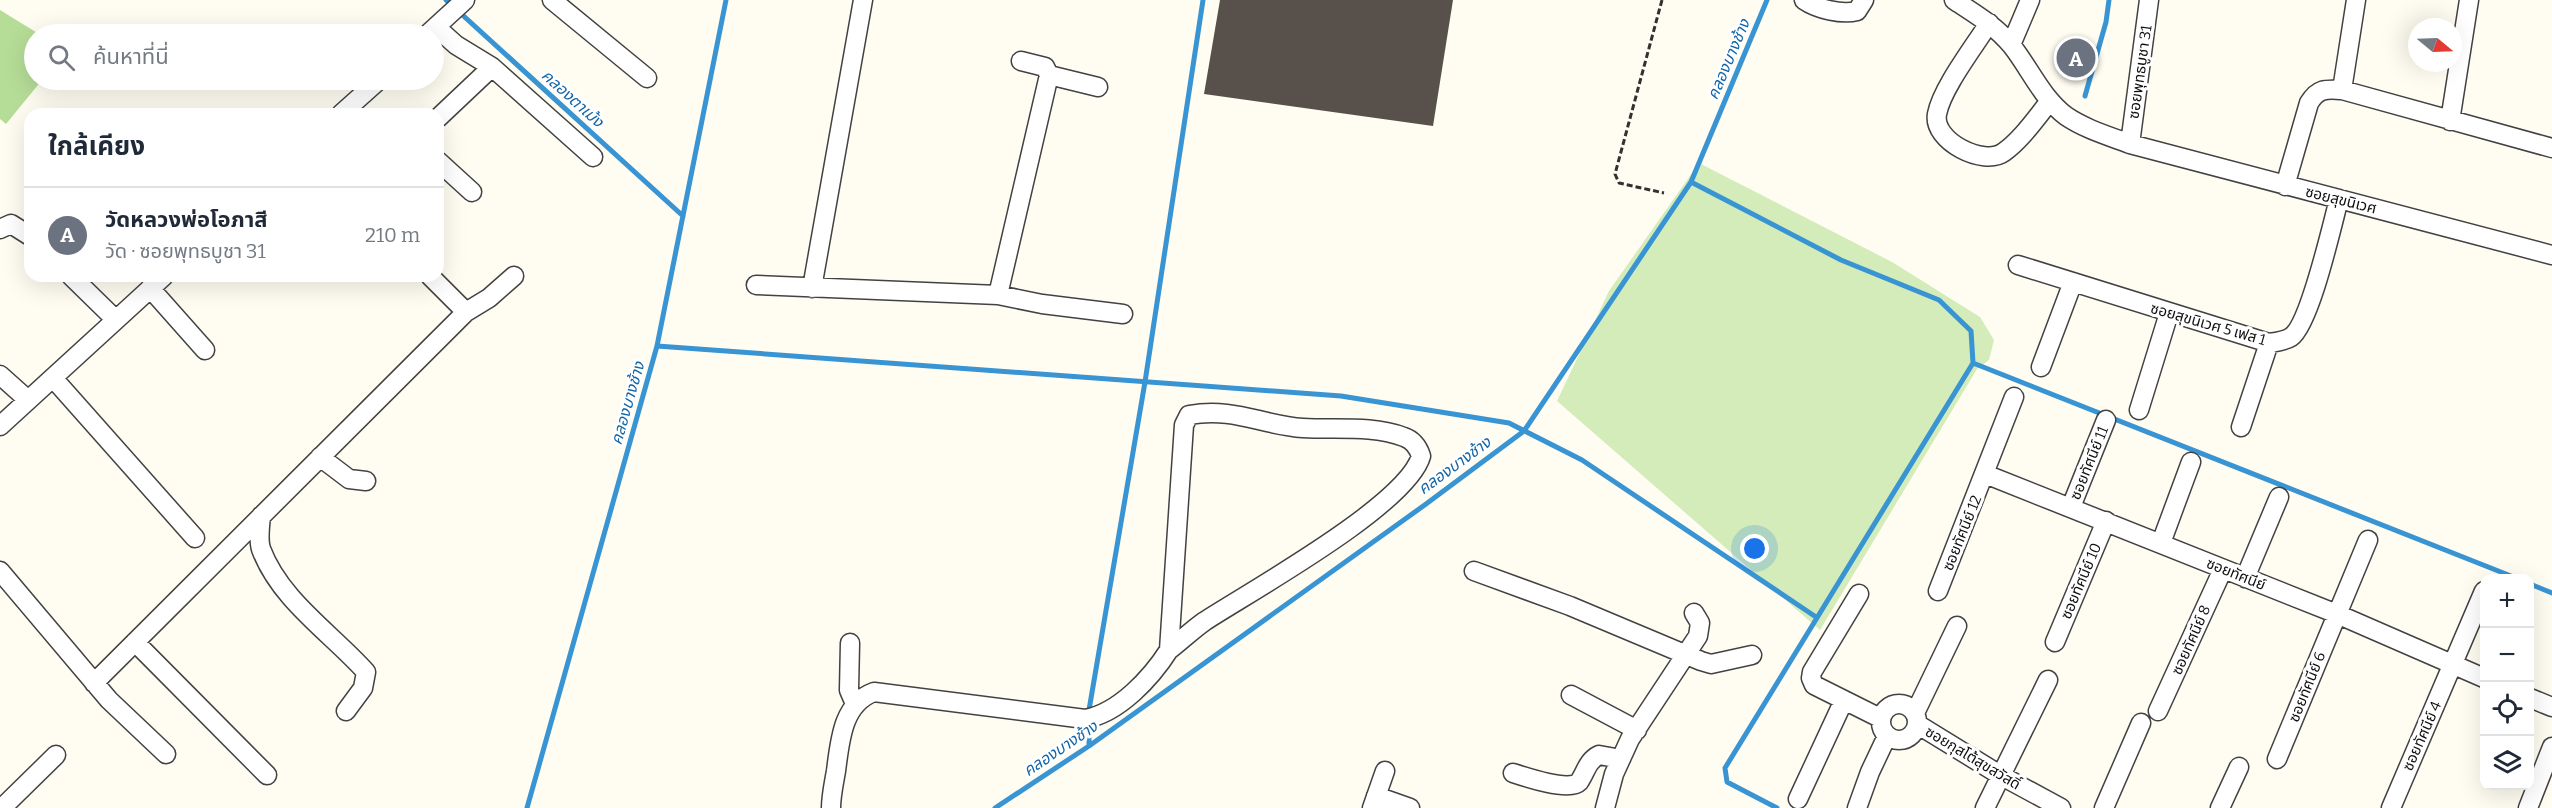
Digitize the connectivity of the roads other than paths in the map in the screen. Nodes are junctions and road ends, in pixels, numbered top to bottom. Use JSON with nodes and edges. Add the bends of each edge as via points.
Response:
{"nodes":[{"id":1,"x":465,"y":0,"type":"edge"},
{"id":2,"x":552,"y":0,"type":"edge"},
{"id":3,"x":863,"y":0,"type":"edge"},
{"id":4,"x":1804,"y":0,"type":"edge"},
{"id":5,"x":1864,"y":0,"type":"edge"},
{"id":6,"x":1954,"y":0,"type":"edge"},
{"id":7,"x":2030,"y":0,"type":"edge"},
{"id":8,"x":2149,"y":0,"type":"edge"},
{"id":9,"x":2356,"y":0,"type":"edge"},
{"id":10,"x":2469,"y":0,"type":"edge"},
{"id":11,"x":1989,"y":23,"type":"junction"},
{"id":12,"x":439,"y":24,"type":"edge"},
{"id":13,"x":444,"y":38,"type":"edge"},
{"id":14,"x":2011,"y":45,"type":"junction"},
{"id":15,"x":1021,"y":61,"type":"dead end"},
{"id":16,"x":492,"y":67,"type":"junction"},
{"id":17,"x":1048,"y":75,"type":"junction"},
{"id":18,"x":647,"y":78,"type":"dead end"},
{"id":19,"x":1098,"y":87,"type":"dead end"},
{"id":20,"x":368,"y":90,"type":"edge"},
{"id":21,"x":2342,"y":90,"type":"junction"},
{"id":22,"x":2050,"y":101,"type":"junction"},
{"id":23,"x":348,"y":108,"type":"edge"},
{"id":24,"x":444,"y":112,"type":"edge"},
{"id":25,"x":2450,"y":122,"type":"junction"},
{"id":26,"x":2130,"y":144,"type":"junction"},
{"id":27,"x":2552,"y":148,"type":"edge"},
{"id":28,"x":592,"y":158,"type":"dead end"},
{"id":29,"x":444,"y":166,"type":"edge"},
{"id":30,"x":2285,"y":186,"type":"junction"},
{"id":31,"x":472,"y":192,"type":"dead end"},
{"id":32,"x":2339,"y":199,"type":"junction"},
{"id":33,"x":0,"y":229,"type":"edge"},
{"id":34,"x":24,"y":231,"type":"edge"},
{"id":35,"x":2552,"y":255,"type":"edge"},
{"id":36,"x":2018,"y":265,"type":"dead end"},
{"id":37,"x":514,"y":276,"type":"dead end"},
{"id":38,"x":77,"y":282,"type":"edge"},
{"id":39,"x":157,"y":282,"type":"edge"},
{"id":40,"x":436,"y":282,"type":"edge"},
{"id":41,"x":2073,"y":282,"type":"junction"},
{"id":42,"x":756,"y":285,"type":"dead end"},
{"id":43,"x":150,"y":288,"type":"junction"},
{"id":44,"x":812,"y":288,"type":"junction"},
{"id":45,"x":998,"y":295,"type":"junction"},
{"id":46,"x":466,"y":312,"type":"junction"},
{"id":47,"x":2169,"y":313,"type":"junction"},
{"id":48,"x":1123,"y":314,"type":"dead end"},
{"id":49,"x":116,"y":320,"type":"junction"},
{"id":50,"x":2269,"y":343,"type":"junction"},
{"id":51,"x":205,"y":350,"type":"dead end"},
{"id":52,"x":2041,"y":367,"type":"dead end"},
{"id":53,"x":0,"y":375,"type":"edge"},
{"id":54,"x":53,"y":378,"type":"junction"},
{"id":55,"x":2014,"y":397,"type":"dead end"},
{"id":56,"x":28,"y":400,"type":"junction"},
{"id":57,"x":2139,"y":411,"type":"dead end"},
{"id":58,"x":2106,"y":420,"type":"dead end"},
{"id":59,"x":0,"y":426,"type":"edge"},
{"id":60,"x":2241,"y":427,"type":"dead end"},
{"id":61,"x":320,"y":457,"type":"junction"},
{"id":62,"x":2191,"y":462,"type":"dead end"},
{"id":63,"x":1985,"y":474,"type":"junction"},
{"id":64,"x":366,"y":481,"type":"dead end"},
{"id":65,"x":2279,"y":497,"type":"dead end"},
{"id":66,"x":2072,"y":507,"type":"junction"},
{"id":67,"x":261,"y":516,"type":"junction"},
{"id":68,"x":2106,"y":521,"type":"junction"},
{"id":69,"x":195,"y":538,"type":"dead end"},
{"id":70,"x":2368,"y":540,"type":"dead end"},
{"id":71,"x":2161,"y":543,"type":"junction"},
{"id":72,"x":2223,"y":569,"type":"junction"},
{"id":73,"x":0,"y":571,"type":"edge"},
{"id":74,"x":1474,"y":571,"type":"dead end"},
{"id":75,"x":2245,"y":578,"type":"junction"},
{"id":76,"x":1938,"y":591,"type":"dead end"},
{"id":77,"x":1859,"y":594,"type":"dead end"},
{"id":78,"x":2480,"y":601,"type":"edge"},
{"id":79,"x":1694,"y":613,"type":"dead end"},
{"id":80,"x":2337,"y":614,"type":"junction"},
{"id":81,"x":1957,"y":626,"type":"dead end"},
{"id":82,"x":135,"y":642,"type":"junction"},
{"id":83,"x":2055,"y":642,"type":"dead end"},
{"id":84,"x":850,"y":643,"type":"dead end"},
{"id":85,"x":1169,"y":650,"type":"junction"},
{"id":86,"x":1752,"y":655,"type":"dead end"},
{"id":87,"x":1686,"y":656,"type":"junction"},
{"id":88,"x":2454,"y":664,"type":"junction"},
{"id":89,"x":2480,"y":676,"type":"edge"},
{"id":90,"x":2048,"y":680,"type":"dead end"},
{"id":91,"x":93,"y":682,"type":"junction"},
{"id":92,"x":1571,"y":695,"type":"dead end"},
{"id":93,"x":1844,"y":700,"type":"junction"},
{"id":94,"x":2534,"y":700,"type":"edge"},
{"id":95,"x":855,"y":704,"type":"junction"},
{"id":96,"x":2552,"y":708,"type":"edge"},
{"id":97,"x":346,"y":711,"type":"dead end"},
{"id":98,"x":2158,"y":711,"type":"dead end"},
{"id":99,"x":1880,"y":718,"type":"junction"},
{"id":100,"x":1916,"y":718,"type":"junction"},
{"id":101,"x":2141,"y":723,"type":"dead end"},
{"id":102,"x":1637,"y":730,"type":"junction"},
{"id":103,"x":1887,"y":736,"type":"junction"},
{"id":104,"x":2552,"y":747,"type":"edge"},
{"id":105,"x":166,"y":754,"type":"dead end"},
{"id":106,"x":56,"y":755,"type":"dead end"},
{"id":107,"x":1621,"y":759,"type":"junction"},
{"id":108,"x":2277,"y":759,"type":"dead end"},
{"id":109,"x":2240,"y":767,"type":"dead end"},
{"id":110,"x":1385,"y":771,"type":"dead end"},
{"id":111,"x":1513,"y":773,"type":"dead end"},
{"id":112,"x":267,"y":775,"type":"dead end"},
{"id":113,"x":2000,"y":775,"type":"junction"},
{"id":114,"x":1798,"y":799,"type":"dead end"},
{"id":115,"x":1374,"y":802,"type":"edge"},
{"id":116,"x":2,"y":808,"type":"edge"},
{"id":117,"x":831,"y":808,"type":"edge"},
{"id":118,"x":1410,"y":808,"type":"edge"},
{"id":119,"x":1605,"y":808,"type":"edge"},
{"id":120,"x":1857,"y":808,"type":"edge"},
{"id":121,"x":1985,"y":808,"type":"edge"},
{"id":122,"x":2061,"y":808,"type":"edge"},
{"id":123,"x":2103,"y":808,"type":"edge"},
{"id":124,"x":2220,"y":808,"type":"edge"},
{"id":125,"x":2391,"y":808,"type":"edge"},
{"id":126,"x":2528,"y":808,"type":"edge"}],
"edges":[{"from":1,"to":12,"type":"street"},
{"from":2,"to":18,"type":"street"},
{"from":3,"to":44,"type":"street"},
{"from":4,"to":5,"type":"street","via":[[1847,14],[1857,11]]},
{"from":6,"to":11,"type":"street","name":"ซอยสุขนิเวศ"},
{"from":7,"to":14,"type":"street"},
{"from":8,"to":26,"type":"street","name":"ซอยพุทธบูชา 31"},
{"from":9,"to":21,"type":"street"},
{"from":10,"to":25,"type":"street"},
{"from":11,"to":14,"type":"street","name":"ซอยสุขนิเวศ"},
{"from":11,"to":22,"type":"street","via":[[1942,97],[1936,116],[1938,129],[1947,141],[1979,156],[2003,154]]},
{"from":13,"to":16,"type":"street"},
{"from":14,"to":22,"type":"street","name":"ซอยสุขนิเวศ"},
{"from":15,"to":17,"type":"street","via":[[1045,67]]},
{"from":16,"to":24,"type":"street"},
{"from":16,"to":28,"type":"street"},
{"from":17,"to":19,"type":"street"},
{"from":17,"to":45,"type":"street"},
{"from":20,"to":23,"type":"street"},
{"from":21,"to":25,"type":"street"},
{"from":21,"to":30,"type":"street","via":[[2323,89],[2314,94]]},
{"from":22,"to":26,"type":"street","name":"ซอยสุขนิเวศ","via":[[2086,127]]},
{"from":25,"to":27,"type":"street"},
{"from":26,"to":30,"type":"street","name":"ซอยสุขนิเวศ"},
{"from":29,"to":31,"type":"street"},
{"from":30,"to":32,"type":"street","name":"ซอยสุขนิเวศ"},
{"from":32,"to":35,"type":"street","name":"ซอยสุขนิเวศ"},
{"from":32,"to":50,"type":"street","name":"ซอยสุขนิเวศ 5 เฟส 1","via":[[2301,326],[2292,337]]},
{"from":33,"to":34,"type":"street","via":[[11,224]]},
{"from":36,"to":41,"type":"street","name":"ซอยสุขนิเวศ 5 เฟส 1"},
{"from":37,"to":46,"type":"street"},
{"from":38,"to":49,"type":"street"},
{"from":39,"to":43,"type":"street"},
{"from":40,"to":46,"type":"street"},
{"from":41,"to":47,"type":"street","name":"ซอยสุขนิเวศ 5 เฟส 1"},
{"from":41,"to":52,"type":"street"},
{"from":42,"to":44,"type":"street"},
{"from":43,"to":49,"type":"street"},
{"from":43,"to":51,"type":"street"},
{"from":44,"to":45,"type":"street"},
{"from":45,"to":48,"type":"street"},
{"from":46,"to":61,"type":"street"},
{"from":47,"to":50,"type":"street","name":"ซอยสุขนิเวศ 5 เฟส 1"},
{"from":47,"to":57,"type":"street"},
{"from":49,"to":54,"type":"street"},
{"from":50,"to":60,"type":"street"},
{"from":53,"to":56,"type":"street"},
{"from":54,"to":56,"type":"street"},
{"from":54,"to":69,"type":"street"},
{"from":55,"to":63,"type":"street","name":"ซอยทัศนีย์ 12"},
{"from":56,"to":59,"type":"street"},
{"from":58,"to":66,"type":"street","name":"ซอยทัศนีย์ 11"},
{"from":61,"to":64,"type":"street","via":[[349,479]]},
{"from":61,"to":67,"type":"street"},
{"from":62,"to":71,"type":"street"},
{"from":63,"to":66,"type":"street","name":"ซอยทัศนีย์"},
{"from":63,"to":76,"type":"street","name":"ซอยทัศนีย์ 12"},
{"from":65,"to":75,"type":"street"},
{"from":66,"to":68,"type":"street","name":"ซอยทัศนีย์"},
{"from":67,"to":82,"type":"street"},
{"from":67,"to":97,"type":"street","via":[[260,546],[275,577],[324,633],[366,672],[363,688]]},
{"from":68,"to":71,"type":"street","name":"ซอยทัศนีย์"},
{"from":68,"to":83,"type":"street","name":"ซอยทัศนีย์ 10"},
{"from":70,"to":80,"type":"street","name":"ซอยทัศนีย์ 6"},
{"from":71,"to":72,"type":"street","name":"ซอยทัศนีย์"},
{"from":72,"to":75,"type":"street","name":"ซอยทัศนีย์"},
{"from":72,"to":98,"type":"street","name":"ซอยทัศนีย์ 8"},
{"from":73,"to":91,"type":"street"},
{"from":74,"to":87,"type":"street","via":[[1570,606]]},
{"from":75,"to":80,"type":"street","name":"ซอยทัศนีย์"},
{"from":77,"to":93,"type":"street","via":[[1811,678],[1814,684]]},
{"from":78,"to":88,"type":"street","name":"ซอยทัศนีย์ 4"},
{"from":79,"to":87,"type":"street","via":[[1699,630]]},
{"from":80,"to":88,"type":"street","name":"ซอยทัศนีย์"},
{"from":80,"to":108,"type":"street","name":"ซอยทัศนีย์ 6"},
{"from":81,"to":100,"type":"street"},
{"from":82,"to":91,"type":"street"},
{"from":82,"to":112,"type":"street"},
{"from":84,"to":95,"type":"street","via":[[849,690]]},
{"from":85,"to":85,"type":"street","via":[[1202,623],[1298,564],[1360,520],[1412,477],[1421,456],[1418,446],[1405,437],[1364,429],[1300,428],[1221,412],[1189,415],[1184,425]]},
{"from":85,"to":95,"type":"street","via":[[1158,668],[1114,709],[1093,717],[874,692]]},
{"from":86,"to":87,"type":"street","via":[[1711,664]]},
{"from":87,"to":102,"type":"street"},
{"from":88,"to":89,"type":"street","name":"ซอยทัศนีย์"},
{"from":88,"to":125,"type":"street","name":"ซอยทัศนีย์ 4"},
{"from":90,"to":113,"type":"street"},
{"from":91,"to":105,"type":"street"},
{"from":92,"to":102,"type":"street"},
{"from":93,"to":99,"type":"street"},
{"from":93,"to":114,"type":"street"},
{"from":94,"to":96,"type":"street"},
{"from":95,"to":117,"type":"street","via":[[842,728]]},
{"from":99,"to":100,"type":"street","name":"ซอยกุสโต้สุขสวัสดิ์","via":[[1883,711],[1896,703],[1904,704]]},
{"from":99,"to":103,"type":"street"},
{"from":100,"to":103,"type":"street","name":"ซอยกุสโต้สุขสวัสดิ์","via":[[1915,730],[1905,739]]},
{"from":100,"to":113,"type":"street","name":"ซอยกุสโต้สุขสวัสดิ์"},
{"from":101,"to":123,"type":"street"},
{"from":102,"to":107,"type":"street"},
{"from":103,"to":120,"type":"street"},
{"from":104,"to":126,"type":"street"},
{"from":106,"to":116,"type":"street"},
{"from":107,"to":111,"type":"street","via":[[1599,755],[1591,759],[1578,783],[1572,786]]},
{"from":107,"to":119,"type":"street"},
{"from":109,"to":124,"type":"street"},
{"from":110,"to":115,"type":"street"},
{"from":113,"to":121,"type":"street"},
{"from":113,"to":122,"type":"street","name":"ซอยกุสโต้สุขสวัสดิ์"},
{"from":115,"to":118,"type":"street"}]}
